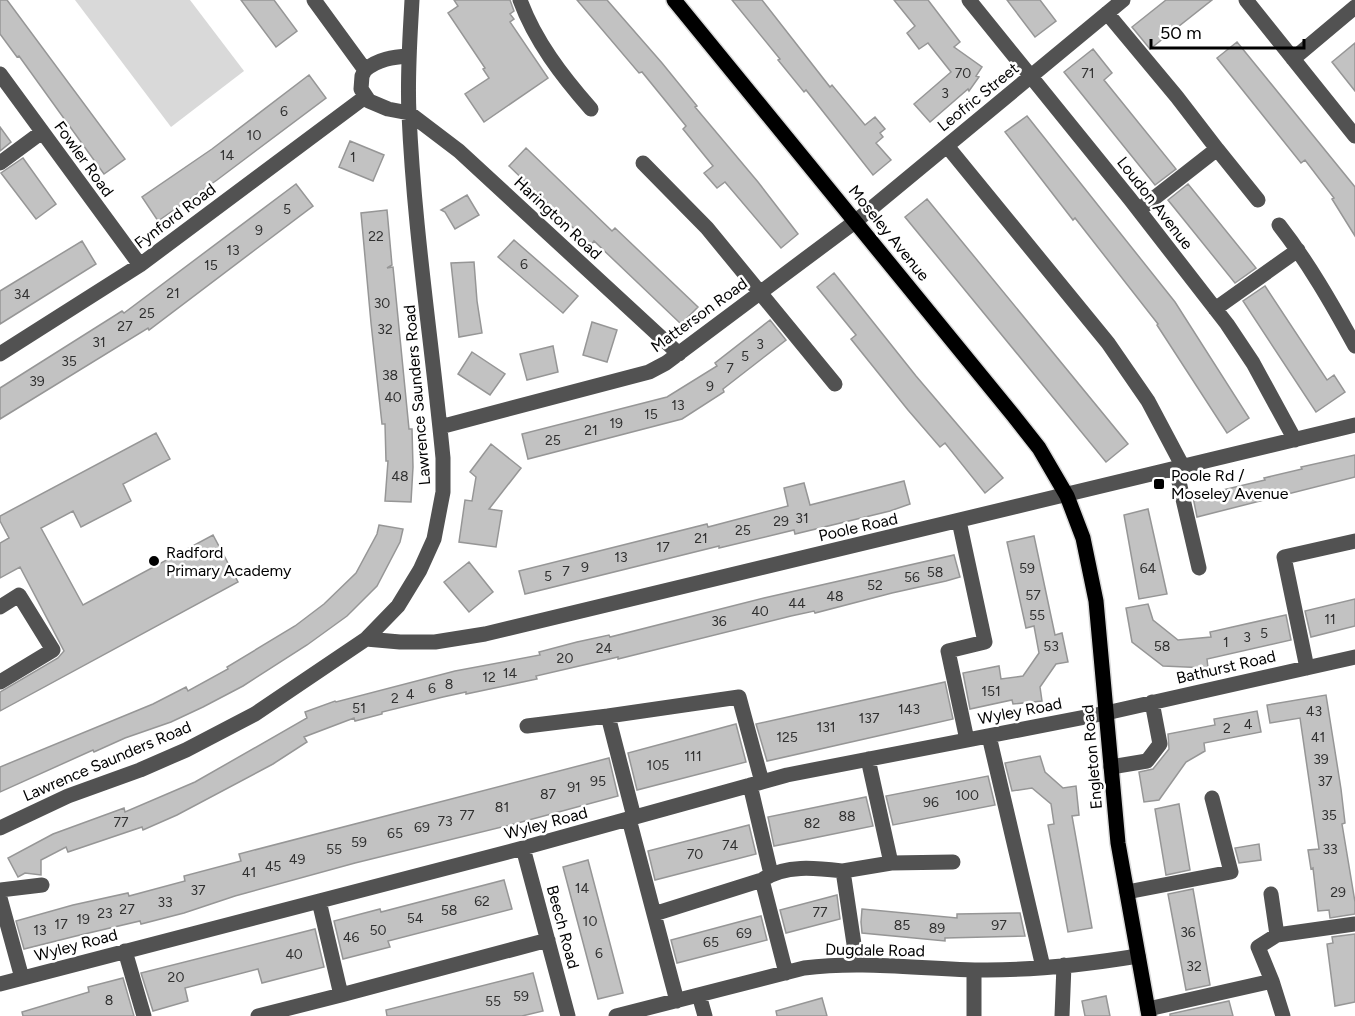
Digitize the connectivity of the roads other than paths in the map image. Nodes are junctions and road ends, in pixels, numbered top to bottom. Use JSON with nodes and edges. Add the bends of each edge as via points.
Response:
{"nodes":[{"id":1,"x":314,"y":0,"type":"edge"},
{"id":2,"x":412,"y":0,"type":"edge"},
{"id":3,"x":520,"y":0,"type":"edge"},
{"id":4,"x":674,"y":0,"type":"edge"},
{"id":5,"x":969,"y":0,"type":"edge"},
{"id":6,"x":1123,"y":0,"type":"edge"},
{"id":7,"x":1246,"y":0,"type":"edge"},
{"id":8,"x":1355,"y":7,"type":"edge"},
{"id":9,"x":1107,"y":13,"type":"junction"},
{"id":10,"x":408,"y":56,"type":"junction"},
{"id":11,"x":1293,"y":59,"type":"junction"},
{"id":12,"x":365,"y":70,"type":"junction"},
{"id":13,"x":0,"y":74,"type":"edge"},
{"id":14,"x":1031,"y":77,"type":"junction"},
{"id":15,"x":365,"y":97,"type":"junction"},
{"id":16,"x":591,"y":109,"type":"dead end"},
{"id":17,"x":409,"y":113,"type":"junction"},
{"id":18,"x":42,"y":132,"type":"junction"},
{"id":19,"x":1355,"y":136,"type":"edge"},
{"id":20,"x":947,"y":146,"type":"junction"},
{"id":21,"x":1217,"y":149,"type":"junction"},
{"id":22,"x":0,"y":163,"type":"edge"},
{"id":23,"x":643,"y":163,"type":"dead end"},
{"id":24,"x":1258,"y":200,"type":"dead end"},
{"id":25,"x":1139,"y":210,"type":"junction"},
{"id":26,"x":856,"y":221,"type":"junction"},
{"id":27,"x":1279,"y":225,"type":"dead end"},
{"id":28,"x":1298,"y":249,"type":"junction"},
{"id":29,"x":140,"y":265,"type":"junction"},
{"id":30,"x":761,"y":292,"type":"junction"},
{"id":31,"x":1215,"y":309,"type":"junction"},
{"id":32,"x":1355,"y":346,"type":"edge"},
{"id":33,"x":0,"y":354,"type":"edge"},
{"id":34,"x":679,"y":354,"type":"junction"},
{"id":35,"x":835,"y":384,"type":"dead end"},
{"id":36,"x":1355,"y":425,"type":"edge"},
{"id":37,"x":440,"y":427,"type":"junction"},
{"id":38,"x":1295,"y":440,"type":"junction"},
{"id":39,"x":1179,"y":468,"type":"junction"},
{"id":40,"x":1067,"y":496,"type":"junction"},
{"id":41,"x":959,"y":521,"type":"junction"},
{"id":42,"x":1355,"y":541,"type":"edge"},
{"id":43,"x":1199,"y":568,"type":"dead end"},
{"id":44,"x":0,"y":607,"type":"edge"},
{"id":45,"x":366,"y":639,"type":"junction"},
{"id":46,"x":1355,"y":657,"type":"edge"},
{"id":47,"x":1307,"y":668,"type":"junction"},
{"id":48,"x":0,"y":682,"type":"edge"},
{"id":49,"x":1152,"y":702,"type":"junction"},
{"id":50,"x":1106,"y":713,"type":"junction"},
{"id":51,"x":608,"y":716,"type":"junction"},
{"id":52,"x":527,"y":726,"type":"dead end"},
{"id":53,"x":989,"y":735,"type":"junction"},
{"id":54,"x":967,"y":740,"type":"junction"},
{"id":55,"x":868,"y":759,"type":"junction"},
{"id":56,"x":1111,"y":767,"type":"junction"},
{"id":57,"x":756,"y":784,"type":"junction"},
{"id":58,"x":1212,"y":798,"type":"dead end"},
{"id":59,"x":631,"y":818,"type":"junction"},
{"id":60,"x":0,"y":828,"type":"edge"},
{"id":61,"x":523,"y":848,"type":"junction"},
{"id":62,"x":953,"y":862,"type":"dead end"},
{"id":63,"x":891,"y":863,"type":"junction"},
{"id":64,"x":843,"y":871,"type":"junction"},
{"id":65,"x":767,"y":877,"type":"junction"},
{"id":66,"x":42,"y":885,"type":"dead end"},
{"id":67,"x":0,"y":890,"type":"edge"},
{"id":68,"x":1127,"y":892,"type":"junction"},
{"id":69,"x":1271,"y":894,"type":"dead end"},
{"id":70,"x":0,"y":898,"type":"edge"},
{"id":71,"x":319,"y":901,"type":"junction"},
{"id":72,"x":654,"y":914,"type":"junction"},
{"id":73,"x":1355,"y":924,"type":"edge"},
{"id":74,"x":1277,"y":935,"type":"junction"},
{"id":75,"x":548,"y":940,"type":"junction"},
{"id":76,"x":125,"y":951,"type":"junction"},
{"id":77,"x":1138,"y":956,"type":"junction"},
{"id":78,"x":857,"y":964,"type":"junction"},
{"id":79,"x":1064,"y":965,"type":"junction"},
{"id":80,"x":1043,"y":967,"type":"junction"},
{"id":81,"x":974,"y":970,"type":"junction"},
{"id":82,"x":786,"y":973,"type":"junction"},
{"id":83,"x":22,"y":978,"type":"junction"},
{"id":84,"x":1272,"y":981,"type":"junction"},
{"id":85,"x":0,"y":984,"type":"edge"},
{"id":86,"x":341,"y":994,"type":"junction"},
{"id":87,"x":699,"y":995,"type":"junction"},
{"id":88,"x":677,"y":1001,"type":"junction"},
{"id":89,"x":642,"y":1013,"type":"edge"},
{"id":90,"x":1149,"y":1013,"type":"edge"},
{"id":91,"x":144,"y":1016,"type":"edge"},
{"id":92,"x":258,"y":1016,"type":"edge"},
{"id":93,"x":568,"y":1016,"type":"edge"},
{"id":94,"x":616,"y":1016,"type":"edge"},
{"id":95,"x":705,"y":1016,"type":"edge"},
{"id":96,"x":974,"y":1016,"type":"edge"},
{"id":97,"x":1062,"y":1016,"type":"edge"},
{"id":98,"x":1283,"y":1016,"type":"edge"}],
"edges":[{"from":1,"to":12,"type":"street"},
{"from":2,"to":10,"type":"street","name":"Lawrence Saunders Road"},
{"from":3,"to":16,"type":"street","via":[[529,23],[554,63]]},
{"from":4,"to":26,"type":"main road","name":"Moseley Avenue"},
{"from":5,"to":14,"type":"street","name":"Loudon Avenue"},
{"from":6,"to":9,"type":"street","name":"Leofric Street"},
{"from":7,"to":11,"type":"street"},
{"from":8,"to":11,"type":"street"},
{"from":9,"to":14,"type":"street","name":"Leofric Street"},
{"from":9,"to":21,"type":"street"},
{"from":10,"to":12,"type":"street","via":[[377,62]]},
{"from":10,"to":17,"type":"street","name":"Lawrence Saunders Road"},
{"from":11,"to":19,"type":"street"},
{"from":12,"to":15,"type":"street","via":[[361,83]]},
{"from":13,"to":18,"type":"street","name":"Fowler Road"},
{"from":14,"to":20,"type":"street","name":"Leofric Street"},
{"from":14,"to":25,"type":"street","name":"Loudon Avenue"},
{"from":15,"to":17,"type":"street","via":[[374,104]]},
{"from":15,"to":29,"type":"street","name":"Fynford Road"},
{"from":17,"to":34,"type":"street","name":"Harington Road","via":[[459,151]]},
{"from":17,"to":37,"type":"street","name":"Lawrence Saunders Road"},
{"from":18,"to":22,"type":"street"},
{"from":18,"to":29,"type":"street","name":"Fowler Road"},
{"from":20,"to":26,"type":"street","name":"Leofric Street"},
{"from":20,"to":39,"type":"street","via":[[1108,343],[1148,401]]},
{"from":21,"to":24,"type":"street"},
{"from":21,"to":25,"type":"street"},
{"from":23,"to":30,"type":"street","via":[[707,228]]},
{"from":25,"to":31,"type":"street","name":"Loudon Avenue"},
{"from":26,"to":30,"type":"street","name":"Matterson Road"},
{"from":26,"to":40,"type":"main road","name":"Moseley Avenue","via":[[1039,448]]},
{"from":27,"to":28,"type":"street"},
{"from":28,"to":31,"type":"street"},
{"from":28,"to":32,"type":"street"},
{"from":29,"to":33,"type":"street","name":"Fynford Road"},
{"from":30,"to":34,"type":"street","name":"Matterson Road"},
{"from":30,"to":35,"type":"street"},
{"from":31,"to":38,"type":"street","name":"Loudon Avenue","via":[[1253,363]]},
{"from":34,"to":37,"type":"street","name":"Matterson Road","via":[[649,372]]},
{"from":36,"to":38,"type":"street","name":"Poole Road"},
{"from":37,"to":45,"type":"street","name":"Lawrence Saunders Road","via":[[444,492],[434,539],[398,606]]},
{"from":38,"to":39,"type":"street","name":"Poole Road"},
{"from":39,"to":40,"type":"street","name":"Poole Road"},
{"from":39,"to":43,"type":"street"},
{"from":40,"to":41,"type":"street","name":"Poole Road"},
{"from":40,"to":50,"type":"main road","name":"Engleton Road","via":[[1083,538],[1096,601]]},
{"from":41,"to":45,"type":"street","name":"Poole Road","via":[[484,634],[435,642]]},
{"from":41,"to":54,"type":"street","via":[[985,642],[948,651]]},
{"from":42,"to":47,"type":"street","via":[[1284,557]]},
{"from":44,"to":48,"type":"street","via":[[19,595],[53,650]]},
{"from":45,"to":60,"type":"street","name":"Lawrence Saunders Road","via":[[255,714],[186,750],[68,796]]},
{"from":46,"to":47,"type":"street","name":"Bathurst Road"},
{"from":47,"to":49,"type":"street","name":"Bathurst Road"},
{"from":49,"to":50,"type":"street","name":"Bathurst Road"},
{"from":49,"to":56,"type":"street","via":[[1160,744],[1147,761]]},
{"from":50,"to":53,"type":"street","name":"Wyley Road"},
{"from":50,"to":56,"type":"main road","name":"Engleton Road"},
{"from":51,"to":52,"type":"street"},
{"from":51,"to":57,"type":"street","via":[[739,697]]},
{"from":51,"to":59,"type":"street"},
{"from":53,"to":54,"type":"street","name":"Wyley Road"},
{"from":53,"to":80,"type":"street"},
{"from":54,"to":55,"type":"street","name":"Wyley Road"},
{"from":55,"to":57,"type":"street","name":"Wyley Road"},
{"from":55,"to":63,"type":"street"},
{"from":56,"to":68,"type":"main road","name":"Engleton Road"},
{"from":57,"to":59,"type":"street","name":"Wyley Road"},
{"from":57,"to":65,"type":"street"},
{"from":58,"to":68,"type":"street","via":[[1231,872]]},
{"from":59,"to":61,"type":"street","name":"Wyley Road"},
{"from":59,"to":72,"type":"street"},
{"from":61,"to":71,"type":"street","name":"Wyley Road"},
{"from":61,"to":75,"type":"street","name":"Beech Road"},
{"from":62,"to":63,"type":"street"},
{"from":63,"to":64,"type":"street"},
{"from":64,"to":65,"type":"street","via":[[815,868]]},
{"from":64,"to":78,"type":"street"},
{"from":65,"to":72,"type":"street"},
{"from":65,"to":82,"type":"street"},
{"from":66,"to":67,"type":"street"},
{"from":68,"to":77,"type":"main road","name":"Engleton Road"},
{"from":69,"to":74,"type":"street"},
{"from":70,"to":83,"type":"street"},
{"from":71,"to":76,"type":"street","name":"Wyley Road"},
{"from":71,"to":86,"type":"street"},
{"from":72,"to":88,"type":"street"},
{"from":73,"to":74,"type":"street"},
{"from":74,"to":84,"type":"street","via":[[1258,947]]},
{"from":75,"to":86,"type":"street"},
{"from":75,"to":93,"type":"street","name":"Beech Road"},
{"from":76,"to":83,"type":"street","name":"Wyley Road"},
{"from":76,"to":91,"type":"street"},
{"from":77,"to":79,"type":"street","name":"Dugdale Road"},
{"from":77,"to":90,"type":"main road","name":"Engleton Road"},
{"from":78,"to":81,"type":"street","name":"Dugdale Road"},
{"from":78,"to":82,"type":"street","name":"Dugdale Road"},
{"from":79,"to":80,"type":"street","name":"Dugdale Road"},
{"from":79,"to":97,"type":"street"},
{"from":80,"to":81,"type":"street","name":"Dugdale Road"},
{"from":81,"to":96,"type":"street"},
{"from":82,"to":87,"type":"street","name":"Dugdale Road"},
{"from":83,"to":85,"type":"street","name":"Wyley Road"},
{"from":84,"to":90,"type":"street"},
{"from":84,"to":98,"type":"street"},
{"from":86,"to":92,"type":"street"},
{"from":87,"to":88,"type":"street","name":"Dugdale Road"},
{"from":87,"to":95,"type":"street"},
{"from":88,"to":89,"type":"street","name":"Dugdale Road"},
{"from":89,"to":94,"type":"street","name":"Dugdale Road"}]}
